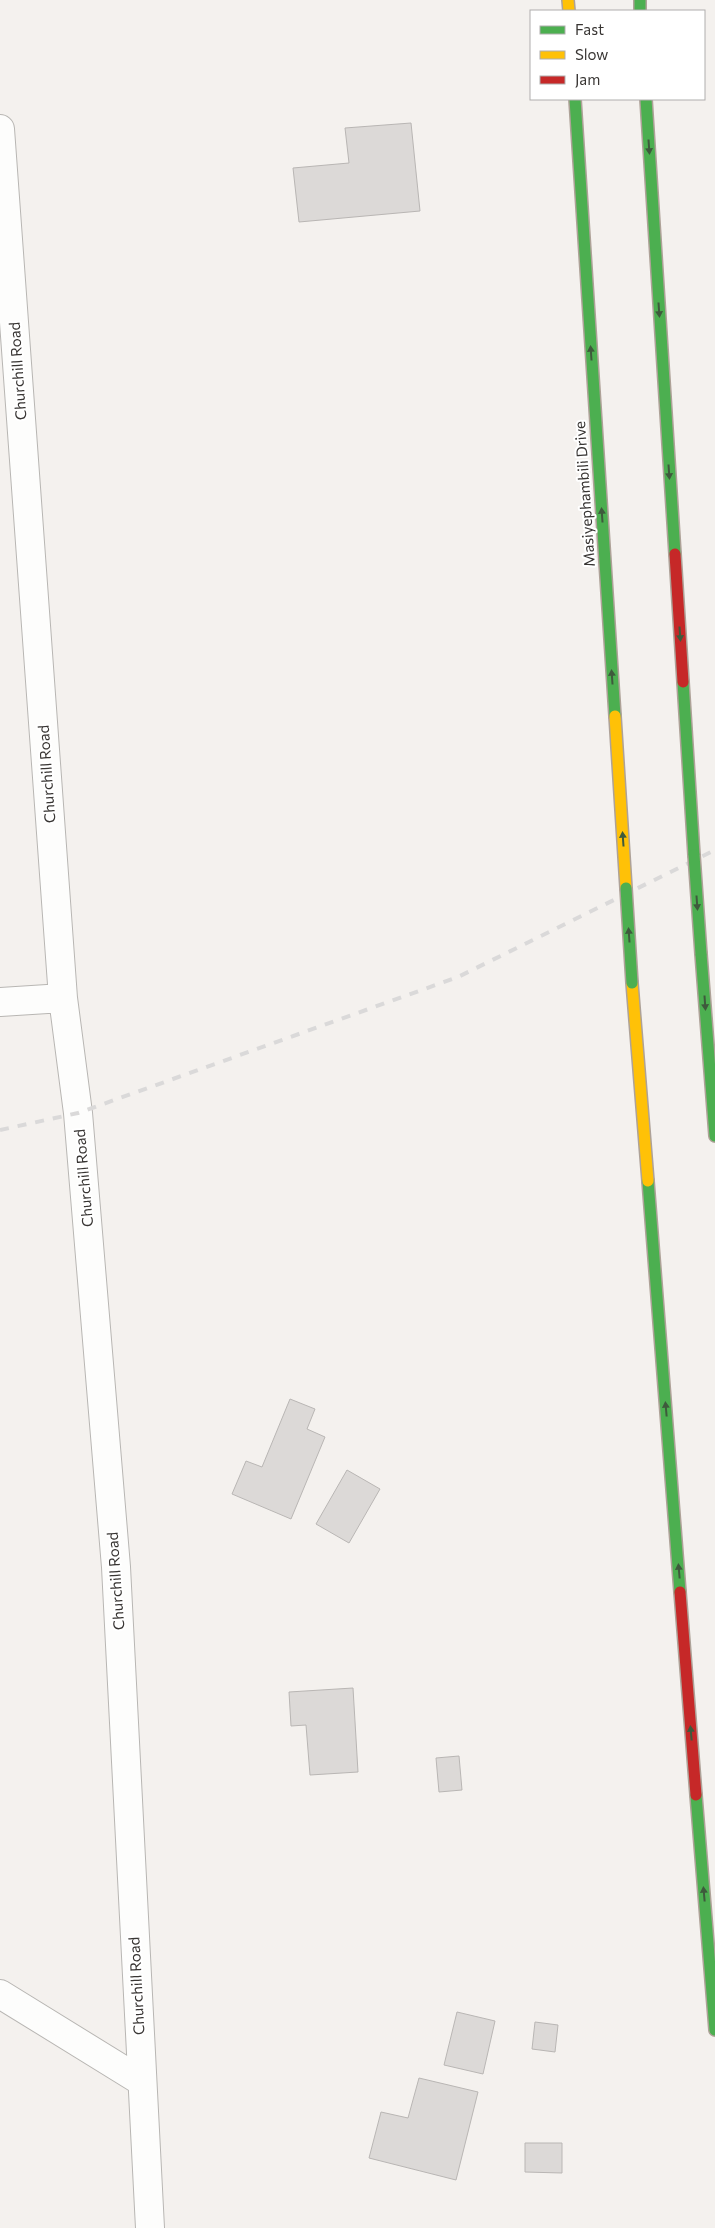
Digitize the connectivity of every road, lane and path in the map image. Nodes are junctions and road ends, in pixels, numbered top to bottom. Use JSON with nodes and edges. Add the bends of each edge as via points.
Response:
{"nodes":[{"id":1,"x":575,"y":100,"type":"edge"},
{"id":2,"x":646,"y":100,"type":"edge"},
{"id":3,"x":0,"y":128,"type":"edge"},
{"id":4,"x":63,"y":998,"type":"junction"},
{"id":5,"x":0,"y":1002,"type":"edge"},
{"id":6,"x":715,"y":1136,"type":"edge"},
{"id":7,"x":0,"y":1994,"type":"edge"},
{"id":8,"x":715,"y":2030,"type":"edge"},
{"id":9,"x":141,"y":2081,"type":"junction"},
{"id":10,"x":150,"y":2228,"type":"edge"}],
"edges":[{"from":8,"to":1,"type":"main road","name":"Masiyephambili Drive","one_way":true,"bridge":true,"via":[[632,983]]},
{"from":2,"to":6,"type":"main road","one_way":true,"bridge":true},
{"from":3,"to":4,"type":"street","name":"Churchill Road"},
{"from":4,"to":5,"type":"street"},
{"from":4,"to":9,"type":"street","name":"Churchill Road","via":[[78,1113],[116,1567]]},
{"from":7,"to":9,"type":"street"},
{"from":9,"to":10,"type":"street","name":"Churchill Road"}]}
